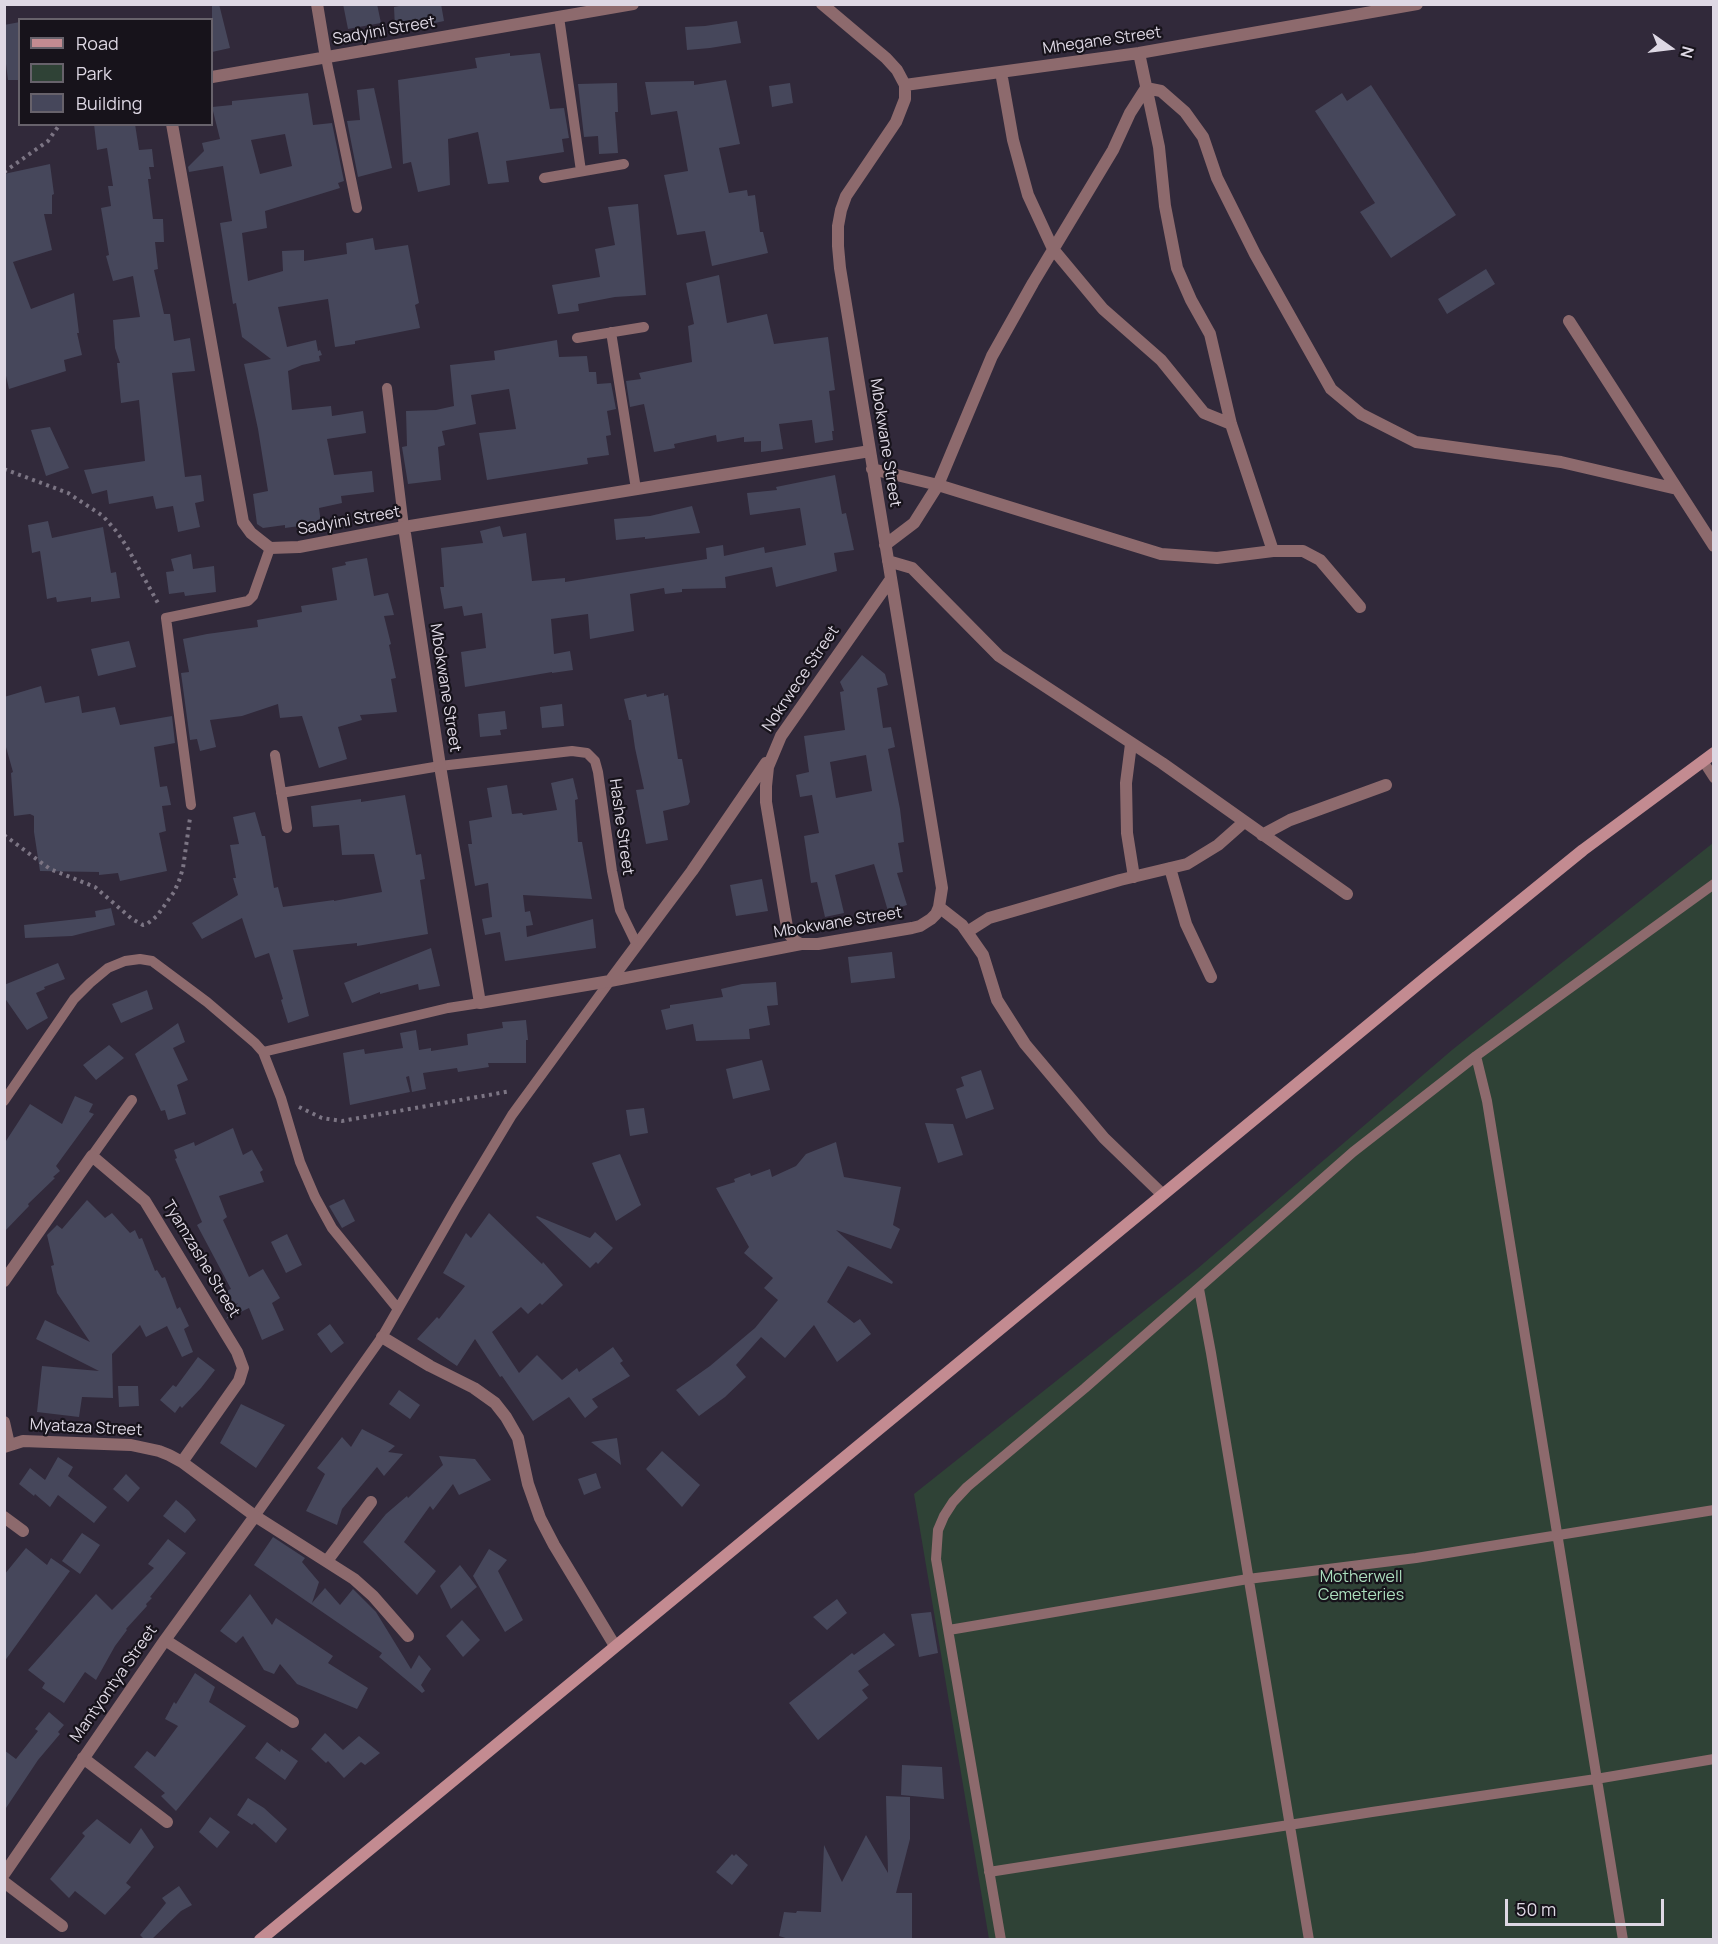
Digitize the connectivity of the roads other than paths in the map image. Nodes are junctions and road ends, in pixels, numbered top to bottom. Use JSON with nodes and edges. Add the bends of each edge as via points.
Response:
{"nodes":[{"id":1,"x":317,"y":4,"type":"edge"},
{"id":2,"x":822,"y":4,"type":"edge"},
{"id":3,"x":1417,"y":4,"type":"edge"},
{"id":4,"x":626,"y":5,"type":"edge"},
{"id":5,"x":559,"y":17,"type":"junction"},
{"id":6,"x":1139,"y":53,"type":"junction"},
{"id":7,"x":326,"y":58,"type":"junction"},
{"id":8,"x":1001,"y":72,"type":"junction"},
{"id":9,"x":213,"y":77,"type":"edge"},
{"id":10,"x":905,"y":85,"type":"junction"},
{"id":11,"x":1146,"y":88,"type":"junction"},
{"id":12,"x":172,"y":126,"type":"edge"},
{"id":13,"x":624,"y":165,"type":"dead end"},
{"id":14,"x":581,"y":171,"type":"junction"},
{"id":15,"x":544,"y":178,"type":"dead end"},
{"id":16,"x":357,"y":208,"type":"dead end"},
{"id":17,"x":1053,"y":249,"type":"junction"},
{"id":18,"x":1569,"y":321,"type":"dead end"},
{"id":19,"x":644,"y":327,"type":"dead end"},
{"id":20,"x":611,"y":332,"type":"junction"},
{"id":21,"x":577,"y":338,"type":"dead end"},
{"id":22,"x":387,"y":388,"type":"dead end"},
{"id":23,"x":1231,"y":424,"type":"junction"},
{"id":24,"x":870,"y":451,"type":"junction"},
{"id":25,"x":873,"y":470,"type":"junction"},
{"id":26,"x":938,"y":485,"type":"junction"},
{"id":27,"x":636,"y":489,"type":"junction"},
{"id":28,"x":1677,"y":489,"type":"junction"},
{"id":29,"x":404,"y":527,"type":"junction"},
{"id":30,"x":885,"y":545,"type":"junction"},
{"id":31,"x":1713,"y":546,"type":"edge"},
{"id":32,"x":270,"y":548,"type":"junction"},
{"id":33,"x":1273,"y":551,"type":"junction"},
{"id":34,"x":888,"y":561,"type":"junction"},
{"id":35,"x":891,"y":579,"type":"junction"},
{"id":36,"x":1360,"y":607,"type":"dead end"},
{"id":37,"x":1131,"y":744,"type":"junction"},
{"id":38,"x":1713,"y":753,"type":"edge"},
{"id":39,"x":275,"y":755,"type":"dead end"},
{"id":40,"x":772,"y":755,"type":"junction"},
{"id":41,"x":1702,"y":761,"type":"junction"},
{"id":42,"x":440,"y":766,"type":"junction"},
{"id":43,"x":1713,"y":778,"type":"edge"},
{"id":44,"x":1386,"y":785,"type":"dead end"},
{"id":45,"x":281,"y":793,"type":"junction"},
{"id":46,"x":191,"y":805,"type":"road end"},
{"id":47,"x":1244,"y":822,"type":"junction"},
{"id":48,"x":287,"y":828,"type":"dead end"},
{"id":49,"x":1262,"y":835,"type":"junction"},
{"id":50,"x":1170,"y":868,"type":"junction"},
{"id":51,"x":1134,"y":877,"type":"junction"},
{"id":52,"x":1713,"y":884,"type":"edge"},
{"id":53,"x":1347,"y":894,"type":"dead end"},
{"id":54,"x":939,"y":907,"type":"junction"},
{"id":55,"x":967,"y":932,"type":"junction"},
{"id":56,"x":801,"y":944,"type":"junction"},
{"id":57,"x":637,"y":945,"type":"junction"},
{"id":58,"x":1211,"y":977,"type":"dead end"},
{"id":59,"x":610,"y":981,"type":"junction"},
{"id":60,"x":480,"y":1003,"type":"junction"},
{"id":61,"x":263,"y":1052,"type":"junction"},
{"id":62,"x":1476,"y":1056,"type":"junction"},
{"id":63,"x":132,"y":1100,"type":"dead end"},
{"id":64,"x":4,"y":1101,"type":"edge"},
{"id":65,"x":92,"y":1156,"type":"junction"},
{"id":66,"x":1162,"y":1194,"type":"junction"},
{"id":67,"x":4,"y":1281,"type":"edge"},
{"id":68,"x":1199,"y":1289,"type":"junction"},
{"id":69,"x":398,"y":1309,"type":"junction"},
{"id":70,"x":382,"y":1337,"type":"junction"},
{"id":71,"x":4,"y":1422,"type":"edge"},
{"id":72,"x":7,"y":1446,"type":"edge"},
{"id":73,"x":182,"y":1462,"type":"junction"},
{"id":74,"x":371,"y":1502,"type":"dead end"},
{"id":75,"x":1713,"y":1510,"type":"edge"},
{"id":76,"x":255,"y":1516,"type":"junction"},
{"id":77,"x":4,"y":1517,"type":"edge"},
{"id":78,"x":23,"y":1531,"type":"dead end"},
{"id":79,"x":1556,"y":1537,"type":"junction"},
{"id":80,"x":327,"y":1561,"type":"junction"},
{"id":81,"x":1248,"y":1579,"type":"junction"},
{"id":82,"x":949,"y":1630,"type":"junction"},
{"id":83,"x":408,"y":1636,"type":"dead end"},
{"id":84,"x":165,"y":1640,"type":"junction"},
{"id":85,"x":615,"y":1646,"type":"junction"},
{"id":86,"x":293,"y":1722,"type":"dead end"},
{"id":87,"x":83,"y":1758,"type":"junction"},
{"id":88,"x":1713,"y":1758,"type":"edge"},
{"id":89,"x":1596,"y":1779,"type":"junction"},
{"id":90,"x":167,"y":1822,"type":"dead end"},
{"id":91,"x":1289,"y":1825,"type":"junction"},
{"id":92,"x":989,"y":1872,"type":"junction"},
{"id":93,"x":4,"y":1874,"type":"edge"},
{"id":94,"x":4,"y":1882,"type":"edge"},
{"id":95,"x":62,"y":1926,"type":"dead end"},
{"id":96,"x":260,"y":1940,"type":"edge"},
{"id":97,"x":1001,"y":1940,"type":"edge"},
{"id":98,"x":1309,"y":1940,"type":"edge"},
{"id":99,"x":1623,"y":1940,"type":"edge"}],
"edges":[{"from":1,"to":7,"type":"street"},
{"from":2,"to":10,"type":"street","via":[[886,58]]},
{"from":3,"to":6,"type":"street","name":"Mhegane Street"},
{"from":4,"to":5,"type":"street","name":"Sadyini Street"},
{"from":5,"to":7,"type":"street","name":"Sadyini Street"},
{"from":5,"to":14,"type":"lane"},
{"from":6,"to":8,"type":"street","name":"Mhegane Street"},
{"from":6,"to":11,"type":"street"},
{"from":7,"to":9,"type":"street","name":"Sadyini Street"},
{"from":7,"to":16,"type":"lane"},
{"from":8,"to":10,"type":"street","name":"Mhegane Street"},
{"from":8,"to":17,"type":"street","via":[[1028,195]]},
{"from":10,"to":24,"type":"street","name":"Mbokwane Street","via":[[905,99],[896,122],[846,196],[838,226],[840,268]]},
{"from":11,"to":17,"type":"street"},
{"from":11,"to":23,"type":"street","via":[[1177,268],[1210,334]]},
{"from":11,"to":28,"type":"street","via":[[1161,91],[1185,112],[1203,137],[1217,178],[1255,254],[1331,389],[1361,414],[1416,442],[1560,462]]},
{"from":12,"to":32,"type":"street","via":[[243,522]]},
{"from":13,"to":14,"type":"lane"},
{"from":14,"to":15,"type":"lane"},
{"from":17,"to":23,"type":"street","via":[[1103,309],[1161,360],[1204,413]]},
{"from":17,"to":26,"type":"street","via":[[992,356]]},
{"from":18,"to":28,"type":"street"},
{"from":19,"to":20,"type":"lane"},
{"from":20,"to":21,"type":"lane"},
{"from":20,"to":27,"type":"lane"},
{"from":22,"to":29,"type":"lane"},
{"from":23,"to":33,"type":"street"},
{"from":24,"to":25,"type":"street","name":"Mbokwane Street"},
{"from":24,"to":27,"type":"street","name":"Sadyini Street"},
{"from":25,"to":26,"type":"street"},
{"from":25,"to":30,"type":"street","name":"Mbokwane Street"},
{"from":26,"to":30,"type":"street","via":[[914,523]]},
{"from":26,"to":33,"type":"street","via":[[1161,554],[1217,558]]},
{"from":27,"to":29,"type":"street","name":"Sadyini Street"},
{"from":28,"to":31,"type":"street"},
{"from":29,"to":32,"type":"street","name":"Sadyini Street","via":[[300,547]]},
{"from":29,"to":42,"type":"street","name":"Mbokwane Street"},
{"from":30,"to":34,"type":"street","name":"Mbokwane Street"},
{"from":32,"to":46,"type":"lane","via":[[248,601],[166,618]]},
{"from":33,"to":36,"type":"street","via":[[1303,551],[1320,560]]},
{"from":34,"to":35,"type":"street","name":"Mbokwane Street"},
{"from":34,"to":37,"type":"street","via":[[912,568],[999,656]]},
{"from":35,"to":40,"type":"street","name":"Nokrwece Street","via":[[781,736]]},
{"from":35,"to":54,"type":"street","name":"Mbokwane Street","via":[[942,888]]},
{"from":37,"to":47,"type":"street"},
{"from":37,"to":51,"type":"street","via":[[1126,793]]},
{"from":38,"to":41,"type":"main road"},
{"from":39,"to":45,"type":"lane"},
{"from":40,"to":56,"type":"street","name":"Nokrwece Street","via":[[766,777],[766,802],[787,927]]},
{"from":40,"to":57,"type":"street"},
{"from":41,"to":43,"type":"lane"},
{"from":41,"to":66,"type":"main road","via":[[1584,850]]},
{"from":42,"to":45,"type":"lane"},
{"from":42,"to":57,"type":"lane","name":"Hashe Street","via":[[572,751],[586,753],[595,761],[620,910]]},
{"from":42,"to":60,"type":"street","name":"Mbokwane Street"},
{"from":44,"to":49,"type":"street","via":[[1290,820]]},
{"from":45,"to":48,"type":"lane"},
{"from":47,"to":49,"type":"street"},
{"from":47,"to":50,"type":"street","via":[[1218,845],[1187,864]]},
{"from":49,"to":53,"type":"street"},
{"from":50,"to":51,"type":"street"},
{"from":50,"to":58,"type":"street","via":[[1186,924]]},
{"from":51,"to":55,"type":"street","via":[[989,918]]},
{"from":52,"to":62,"type":"lane"},
{"from":54,"to":55,"type":"street"},
{"from":54,"to":56,"type":"street","name":"Mbokwane Street","via":[[925,923],[912,928]]},
{"from":55,"to":66,"type":"street","via":[[983,955],[997,1000],[1025,1044],[1104,1138]]},
{"from":56,"to":59,"type":"street","name":"Mbokwane Street"},
{"from":57,"to":59,"type":"street"},
{"from":59,"to":60,"type":"street","name":"Mbokwane Street"},
{"from":59,"to":69,"type":"lane","via":[[512,1115]]},
{"from":60,"to":61,"type":"lane"},
{"from":61,"to":64,"type":"lane","via":[[152,961],[125,961],[108,968],[74,999]]},
{"from":61,"to":69,"type":"lane","via":[[315,1197],[332,1228]]},
{"from":62,"to":68,"type":"lane","via":[[1353,1152]]},
{"from":62,"to":79,"type":"lane","via":[[1487,1101]]},
{"from":63,"to":65,"type":"lane"},
{"from":65,"to":67,"type":"street"},
{"from":65,"to":73,"type":"street","name":"Tyamzashe Street","via":[[150,1207],[242,1362],[239,1381]]},
{"from":66,"to":85,"type":"main road"},
{"from":68,"to":81,"type":"lane"},
{"from":68,"to":82,"type":"lane","via":[[952,1502],[936,1544]]},
{"from":69,"to":70,"type":"lane"},
{"from":70,"to":76,"type":"lane"},
{"from":70,"to":85,"type":"street","via":[[474,1388],[506,1417],[518,1438],[540,1518]]},
{"from":71,"to":72,"type":"street"},
{"from":72,"to":73,"type":"street","name":"Myataza Street","via":[[23,1441],[131,1445],[159,1451]]},
{"from":73,"to":76,"type":"street","name":"Myataza Street"},
{"from":74,"to":80,"type":"street"},
{"from":75,"to":79,"type":"lane"},
{"from":76,"to":80,"type":"street","name":"Myataza Street"},
{"from":76,"to":84,"type":"street","name":"Mantyontya Street"},
{"from":77,"to":78,"type":"street"},
{"from":79,"to":81,"type":"lane"},
{"from":79,"to":89,"type":"lane"},
{"from":80,"to":83,"type":"street","name":"Myataza Street","via":[[372,1596]]},
{"from":81,"to":82,"type":"lane"},
{"from":81,"to":91,"type":"lane"},
{"from":82,"to":92,"type":"lane"},
{"from":84,"to":86,"type":"street"},
{"from":84,"to":87,"type":"street","name":"Mantyontya Street"},
{"from":85,"to":96,"type":"main road"},
{"from":87,"to":90,"type":"street"},
{"from":87,"to":93,"type":"street","name":"Mantyontya Street"},
{"from":88,"to":89,"type":"lane"},
{"from":89,"to":91,"type":"lane"},
{"from":89,"to":99,"type":"lane"},
{"from":91,"to":92,"type":"lane"},
{"from":91,"to":98,"type":"lane"},
{"from":92,"to":97,"type":"lane"},
{"from":94,"to":95,"type":"street"}]}
